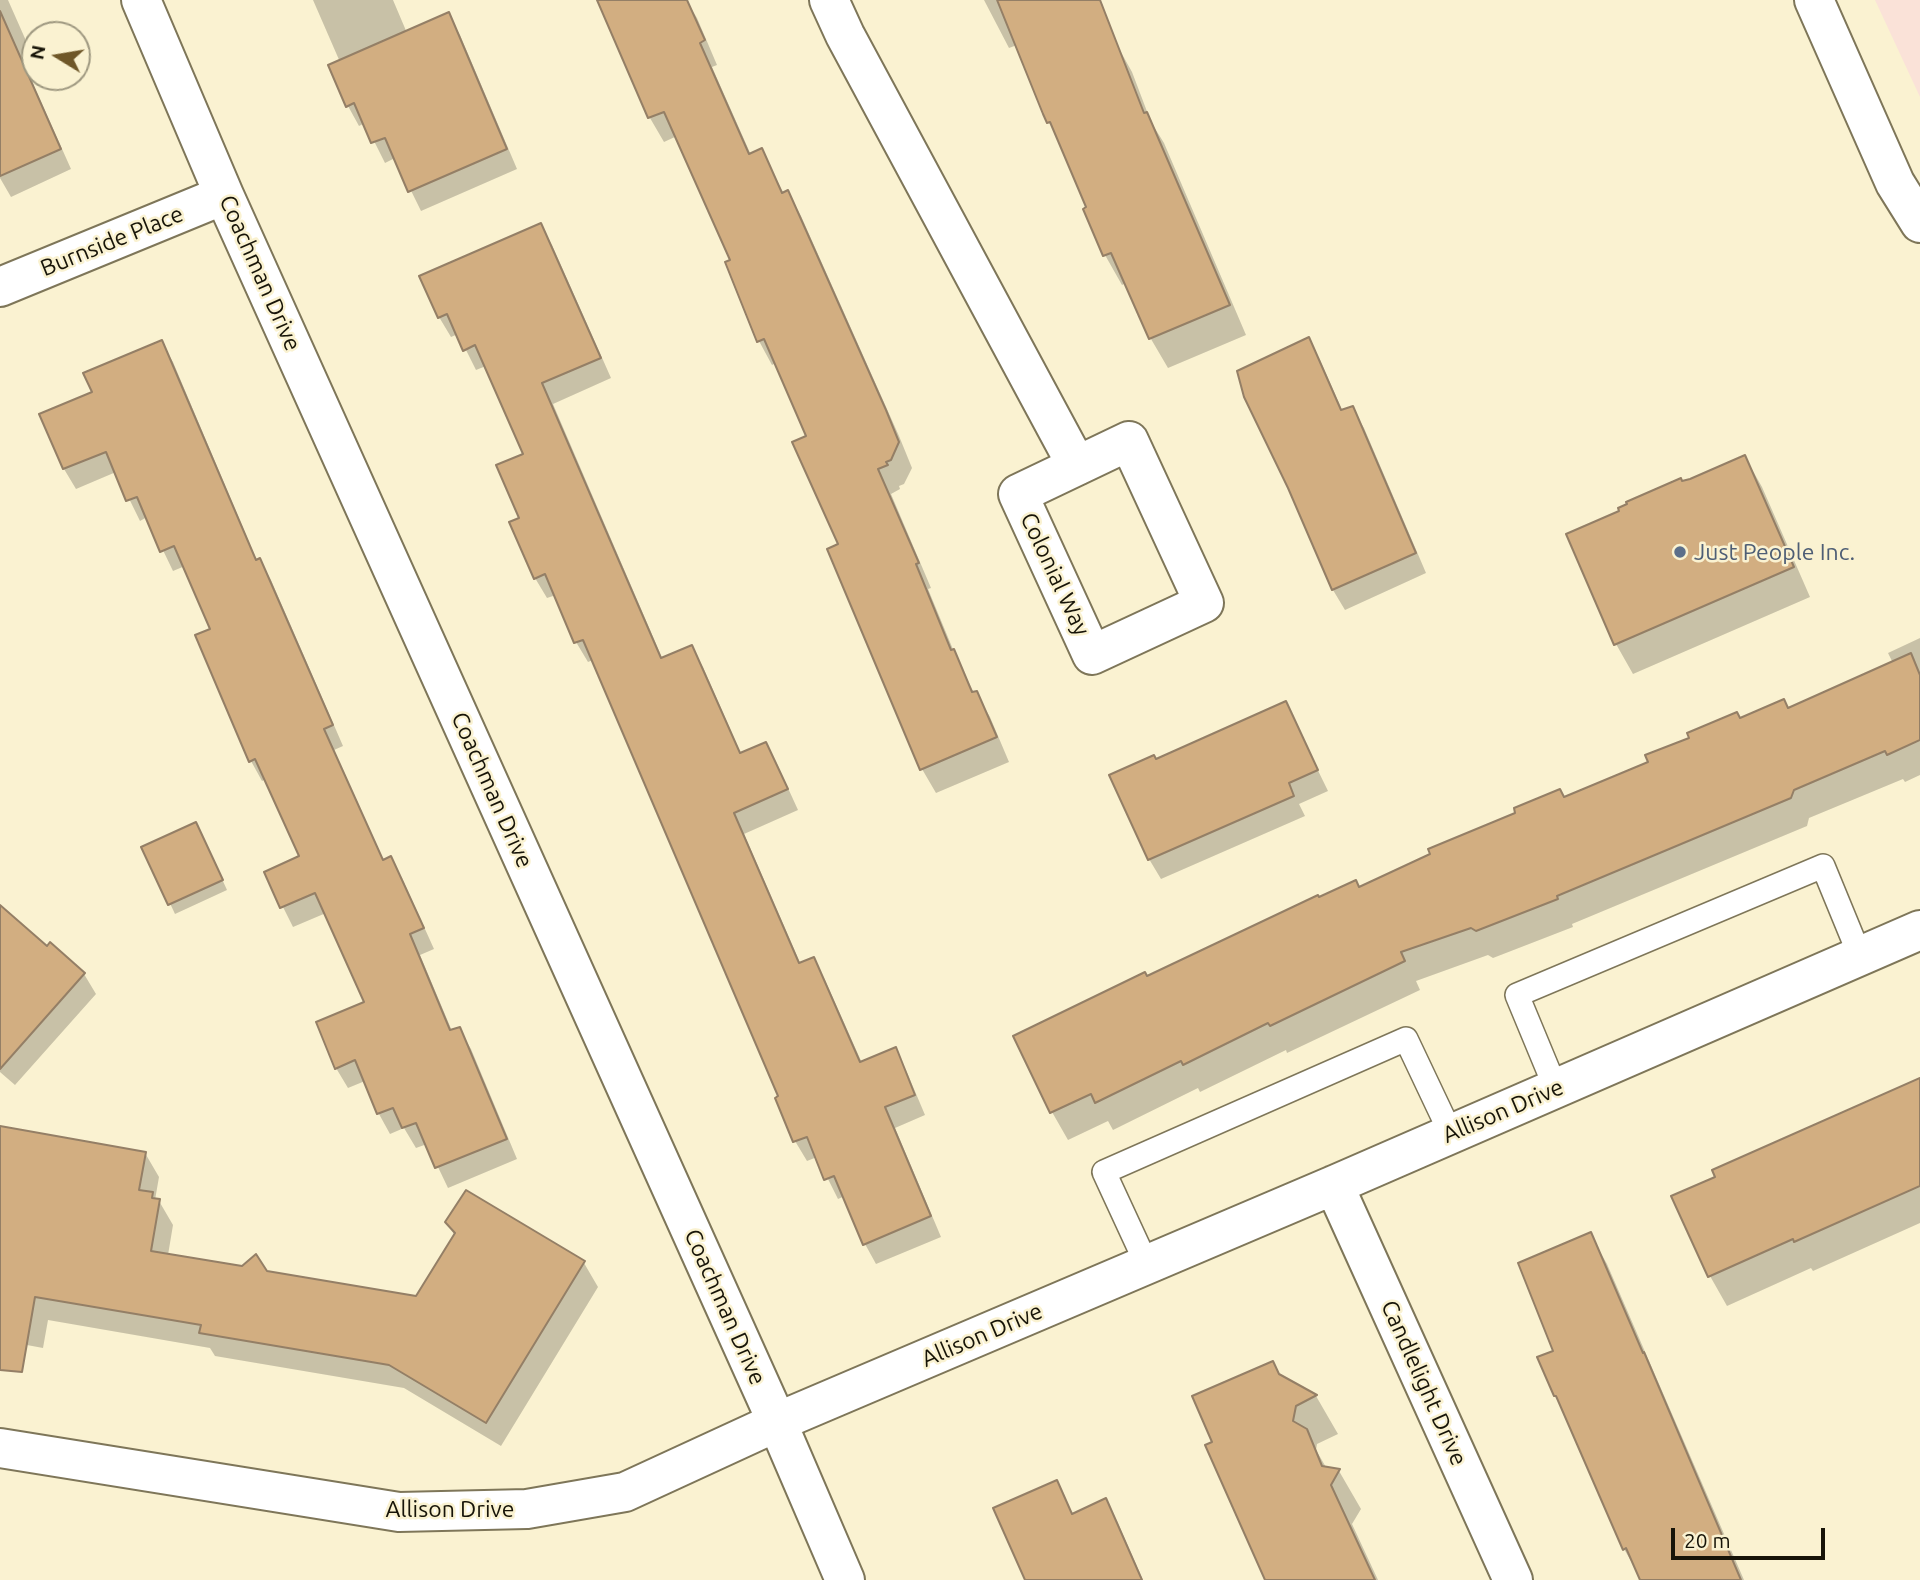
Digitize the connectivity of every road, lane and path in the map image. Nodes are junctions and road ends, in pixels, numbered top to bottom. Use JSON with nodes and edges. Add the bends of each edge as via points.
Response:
{"nodes":[{"id":1,"x":141,"y":0,"type":"edge"},
{"id":2,"x":829,"y":0,"type":"edge"},
{"id":3,"x":1814,"y":0,"type":"edge"},
{"id":4,"x":224,"y":195,"type":"junction"},
{"id":5,"x":1920,"y":223,"type":"edge"},
{"id":6,"x":0,"y":287,"type":"edge"},
{"id":7,"x":1077,"y":466,"type":"junction"},
{"id":8,"x":1920,"y":930,"type":"edge"},
{"id":9,"x":1860,"y":956,"type":"junction"},
{"id":10,"x":1556,"y":1089,"type":"junction"},
{"id":11,"x":1451,"y":1134,"type":"junction"},
{"id":12,"x":1334,"y":1185,"type":"junction"},
{"id":13,"x":1147,"y":1265,"type":"junction"},
{"id":14,"x":777,"y":1422,"type":"junction"},
{"id":15,"x":0,"y":1448,"type":"edge"},
{"id":16,"x":845,"y":1580,"type":"edge"},
{"id":17,"x":1513,"y":1580,"type":"edge"}],
"edges":[{"from":1,"to":4,"type":"street","name":"Coachman Drive"},
{"from":2,"to":7,"type":"street"},
{"from":3,"to":5,"type":"street","via":[[1895,183]]},
{"from":4,"to":6,"type":"street","name":"Burnside Place"},
{"from":4,"to":14,"type":"street","name":"Coachman Drive"},
{"from":7,"to":7,"type":"street","name":"Colonial Way","via":[[1129,441],[1203,603],[1092,655],[1018,494]]},
{"from":8,"to":9,"type":"street","name":"Allison Drive"},
{"from":9,"to":10,"type":"street","name":"Allison Drive"},
{"from":9,"to":10,"type":"lane","via":[[1823,866],[1517,995]]},
{"from":10,"to":11,"type":"street","name":"Allison Drive"},
{"from":11,"to":12,"type":"street","name":"Allison Drive"},
{"from":11,"to":13,"type":"lane","via":[[1406,1038],[1104,1171]]},
{"from":12,"to":13,"type":"street","name":"Allison Drive"},
{"from":12,"to":17,"type":"street","name":"Candlelight Drive"},
{"from":13,"to":14,"type":"street","name":"Allison Drive"},
{"from":14,"to":15,"type":"street","name":"Allison Drive","via":[[625,1492],[527,1509],[399,1513]]},
{"from":14,"to":16,"type":"street","name":"Coachman Drive"}]}
